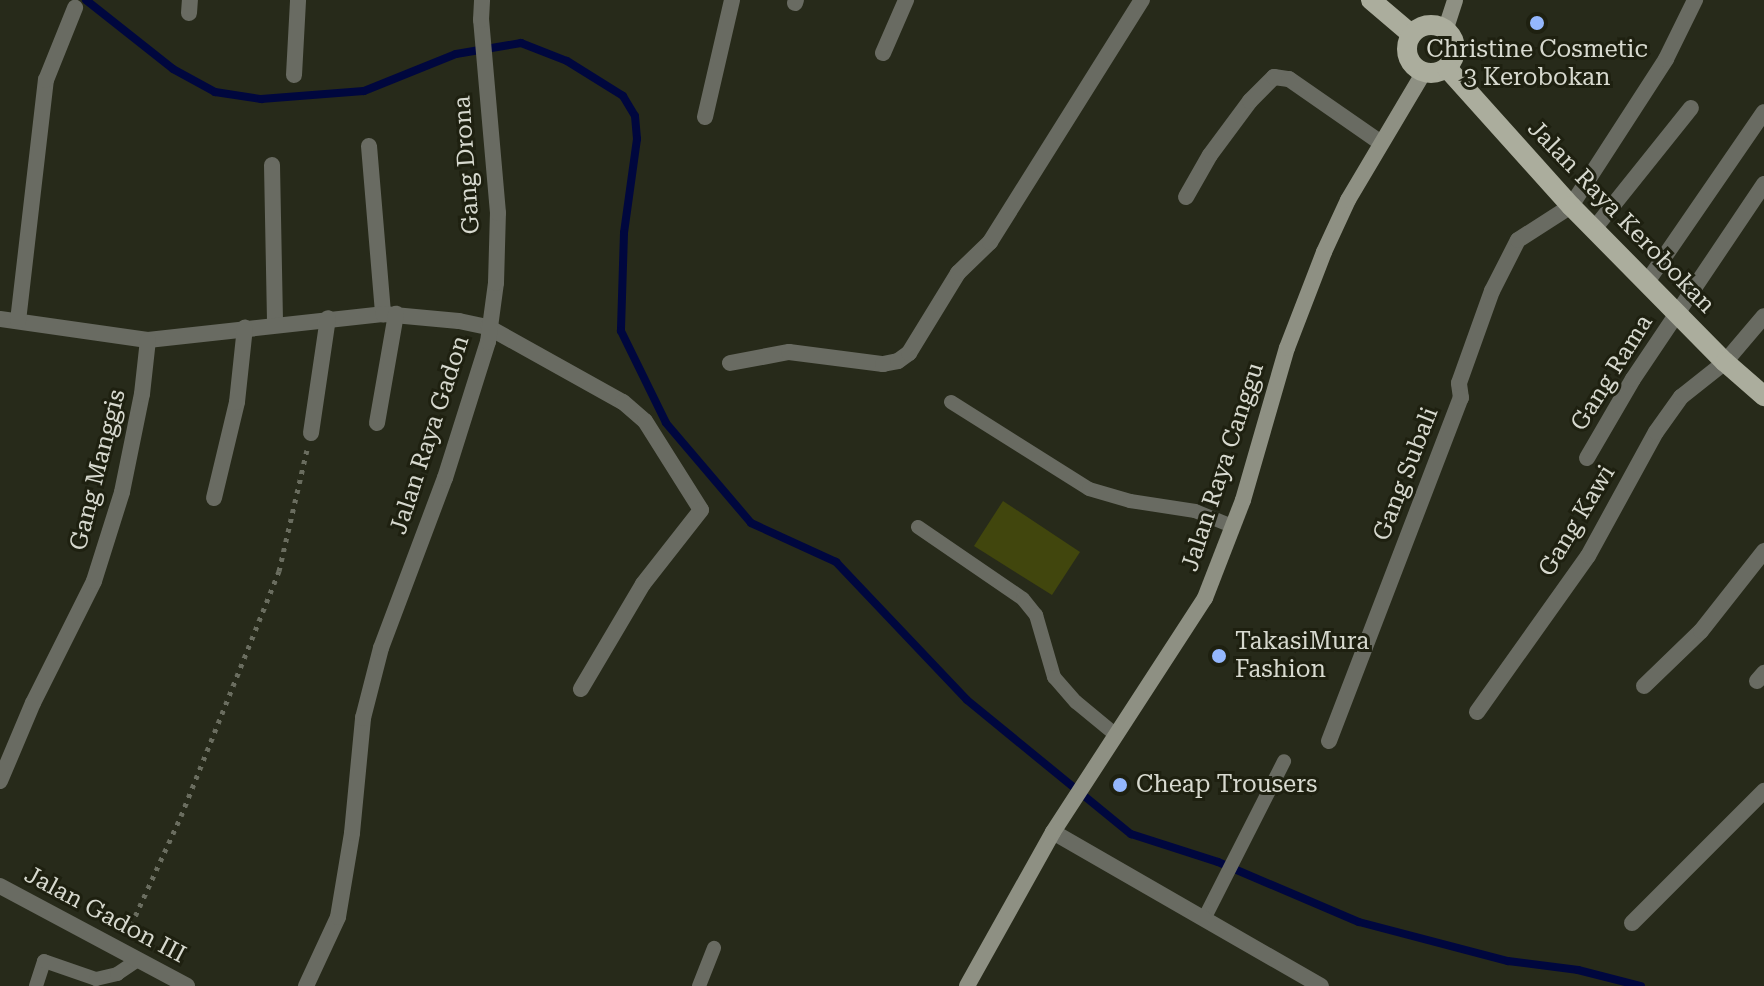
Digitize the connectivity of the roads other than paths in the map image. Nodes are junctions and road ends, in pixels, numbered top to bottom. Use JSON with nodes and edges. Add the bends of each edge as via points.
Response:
{"nodes":[{"id":1,"x":298,"y":0,"type":"edge"},
{"id":2,"x":482,"y":0,"type":"edge"},
{"id":3,"x":732,"y":0,"type":"edge"},
{"id":4,"x":906,"y":0,"type":"edge"},
{"id":5,"x":1142,"y":0,"type":"edge"},
{"id":6,"x":1371,"y":0,"type":"edge"},
{"id":7,"x":1455,"y":0,"type":"edge"},
{"id":8,"x":1695,"y":0,"type":"edge"},
{"id":9,"x":75,"y":8,"type":"dead end"},
{"id":10,"x":1446,"y":28,"type":"junction"},
{"id":11,"x":1411,"y":34,"type":"junction"},
{"id":12,"x":883,"y":53,"type":"dead end"},
{"id":13,"x":1447,"y":68,"type":"junction"},
{"id":14,"x":1424,"y":72,"type":"junction"},
{"id":15,"x":294,"y":75,"type":"dead end"},
{"id":16,"x":1691,"y":108,"type":"dead end"},
{"id":17,"x":1764,"y":112,"type":"edge"},
{"id":18,"x":705,"y":117,"type":"dead end"},
{"id":19,"x":1381,"y":143,"type":"junction"},
{"id":20,"x":369,"y":146,"type":"dead end"},
{"id":21,"x":272,"y":165,"type":"dead end"},
{"id":22,"x":1764,"y":184,"type":"edge"},
{"id":23,"x":1186,"y":197,"type":"dead end"},
{"id":24,"x":1571,"y":206,"type":"junction"},
{"id":25,"x":1594,"y":229,"type":"junction"},
{"id":26,"x":1647,"y":282,"type":"junction"},
{"id":27,"x":389,"y":314,"type":"junction"},
{"id":28,"x":1678,"y":314,"type":"junction"},
{"id":29,"x":1764,"y":316,"type":"edge"},
{"id":30,"x":328,"y":318,"type":"junction"},
{"id":31,"x":0,"y":319,"type":"edge"},
{"id":32,"x":18,"y":321,"type":"junction"},
{"id":33,"x":275,"y":324,"type":"junction"},
{"id":34,"x":245,"y":327,"type":"junction"},
{"id":35,"x":488,"y":327,"type":"junction"},
{"id":36,"x":148,"y":340,"type":"junction"},
{"id":37,"x":1725,"y":362,"type":"junction"},
{"id":38,"x":730,"y":363,"type":"dead end"},
{"id":39,"x":1764,"y":396,"type":"edge"},
{"id":40,"x":951,"y":402,"type":"dead end"},
{"id":41,"x":377,"y":423,"type":"dead end"},
{"id":42,"x":311,"y":433,"type":"road end"},
{"id":43,"x":1587,"y":458,"type":"dead end"},
{"id":44,"x":214,"y":498,"type":"dead end"},
{"id":45,"x":1232,"y":526,"type":"junction"},
{"id":46,"x":918,"y":527,"type":"dead end"},
{"id":47,"x":1764,"y":551,"type":"edge"},
{"id":48,"x":1644,"y":686,"type":"dead end"},
{"id":49,"x":581,"y":689,"type":"dead end"},
{"id":50,"x":1477,"y":712,"type":"dead end"},
{"id":51,"x":1116,"y":735,"type":"junction"},
{"id":52,"x":1329,"y":741,"type":"dead end"},
{"id":53,"x":1284,"y":761,"type":"dead end"},
{"id":54,"x":0,"y":781,"type":"edge"},
{"id":55,"x":1764,"y":791,"type":"edge"},
{"id":56,"x":1053,"y":832,"type":"junction"},
{"id":57,"x":0,"y":886,"type":"edge"},
{"id":58,"x":1204,"y":919,"type":"junction"},
{"id":59,"x":1632,"y":923,"type":"dead end"},
{"id":60,"x":714,"y":948,"type":"dead end"},
{"id":61,"x":138,"y":960,"type":"junction"},
{"id":62,"x":1318,"y":985,"type":"edge"},
{"id":63,"x":36,"y":986,"type":"edge"},
{"id":64,"x":187,"y":986,"type":"edge"},
{"id":65,"x":306,"y":986,"type":"edge"},
{"id":66,"x":699,"y":986,"type":"edge"},
{"id":67,"x":967,"y":986,"type":"edge"}],
"edges":[{"from":1,"to":15,"type":"street"},
{"from":2,"to":35,"type":"street","name":"Gang Drona","via":[[498,213],[496,283]]},
{"from":3,"to":18,"type":"street"},
{"from":4,"to":12,"type":"street"},
{"from":5,"to":38,"type":"street","via":[[990,242],[958,273],[909,353],[898,361],[867,365],[789,352]]},
{"from":6,"to":11,"type":"main road"},
{"from":7,"to":10,"type":"main road"},
{"from":8,"to":24,"type":"street","via":[[1666,59]]},
{"from":9,"to":32,"type":"street","via":[[46,80]]},
{"from":10,"to":11,"type":"main road","via":[[1421,26]]},
{"from":10,"to":13,"type":"main road","via":[[1456,52]]},
{"from":11,"to":14,"type":"main road","via":[[1407,52],[1415,68]]},
{"from":13,"to":14,"type":"main road"},
{"from":13,"to":24,"type":"main road","name":"Jalan Raya Kerobokan"},
{"from":14,"to":19,"type":"main road","name":"Jalan Raya Canggu"},
{"from":16,"to":25,"type":"street"},
{"from":17,"to":26,"type":"street"},
{"from":19,"to":23,"type":"street","via":[[1289,79],[1274,77],[1210,155]]},
{"from":19,"to":45,"type":"main road","name":"Jalan Raya Canggu","via":[[1324,252],[1287,348]]},
{"from":20,"to":27,"type":"street"},
{"from":21,"to":33,"type":"street"},
{"from":22,"to":28,"type":"street","name":"Gang Rama"},
{"from":24,"to":25,"type":"main road","name":"Jalan Raya Kerobokan"},
{"from":24,"to":52,"type":"street","name":"Gang Subali","via":[[1518,240],[1492,291],[1459,383],[1461,398]]},
{"from":25,"to":26,"type":"main road","name":"Jalan Raya Kerobokan"},
{"from":26,"to":28,"type":"main road","name":"Jalan Raya Kerobokan"},
{"from":27,"to":30,"type":"street","name":"Jalan Raya Gadon"},
{"from":27,"to":35,"type":"street","name":"Jalan Raya Gadon"},
{"from":27,"to":41,"type":"street"},
{"from":28,"to":37,"type":"main road","name":"Jalan Raya Kerobokan"},
{"from":28,"to":43,"type":"street","name":"Gang Rama"},
{"from":29,"to":37,"type":"street","name":"Gang Kawi"},
{"from":30,"to":33,"type":"street","name":"Jalan Raya Gadon"},
{"from":30,"to":42,"type":"street"},
{"from":31,"to":32,"type":"street","name":"Jalan Raya Gadon"},
{"from":32,"to":36,"type":"street","name":"Jalan Raya Gadon"},
{"from":33,"to":34,"type":"street","name":"Jalan Raya Gadon"},
{"from":34,"to":36,"type":"street","name":"Jalan Raya Gadon"},
{"from":34,"to":44,"type":"street","via":[[237,402]]},
{"from":35,"to":49,"type":"street","via":[[623,402],[645,421],[701,510],[643,584]]},
{"from":35,"to":65,"type":"street","name":"Jalan Raya Gadon","via":[[488,342],[445,478],[381,648],[363,718],[338,917]]},
{"from":36,"to":54,"type":"street","name":"Gang Manggis","via":[[122,492],[94,581]]},
{"from":37,"to":39,"type":"main road","name":"Jalan Raya Kerobokan"},
{"from":37,"to":50,"type":"street","name":"Gang Kawi","via":[[1681,397],[1656,432],[1588,556]]},
{"from":40,"to":45,"type":"lane","via":[[1089,489],[1195,511]]},
{"from":45,"to":51,"type":"main road","name":"Jalan Raya Canggu","via":[[1205,598]]},
{"from":46,"to":51,"type":"lane","via":[[1023,599],[1036,615],[1054,677]]},
{"from":47,"to":48,"type":"street","via":[[1696,637]]},
{"from":51,"to":56,"type":"main road","name":"Jalan Raya Canggu"},
{"from":53,"to":58,"type":"lane"},
{"from":55,"to":59,"type":"street"},
{"from":56,"to":58,"type":"street"},
{"from":56,"to":67,"type":"main road","name":"Jalan Raya Canggu"},
{"from":57,"to":61,"type":"street","name":"Jalan Gadon III"},
{"from":58,"to":62,"type":"street"},
{"from":60,"to":66,"type":"lane"},
{"from":61,"to":63,"type":"lane","via":[[117,974],[96,979],[44,961]]},
{"from":61,"to":64,"type":"street","name":"Jalan Gadon III"}]}
